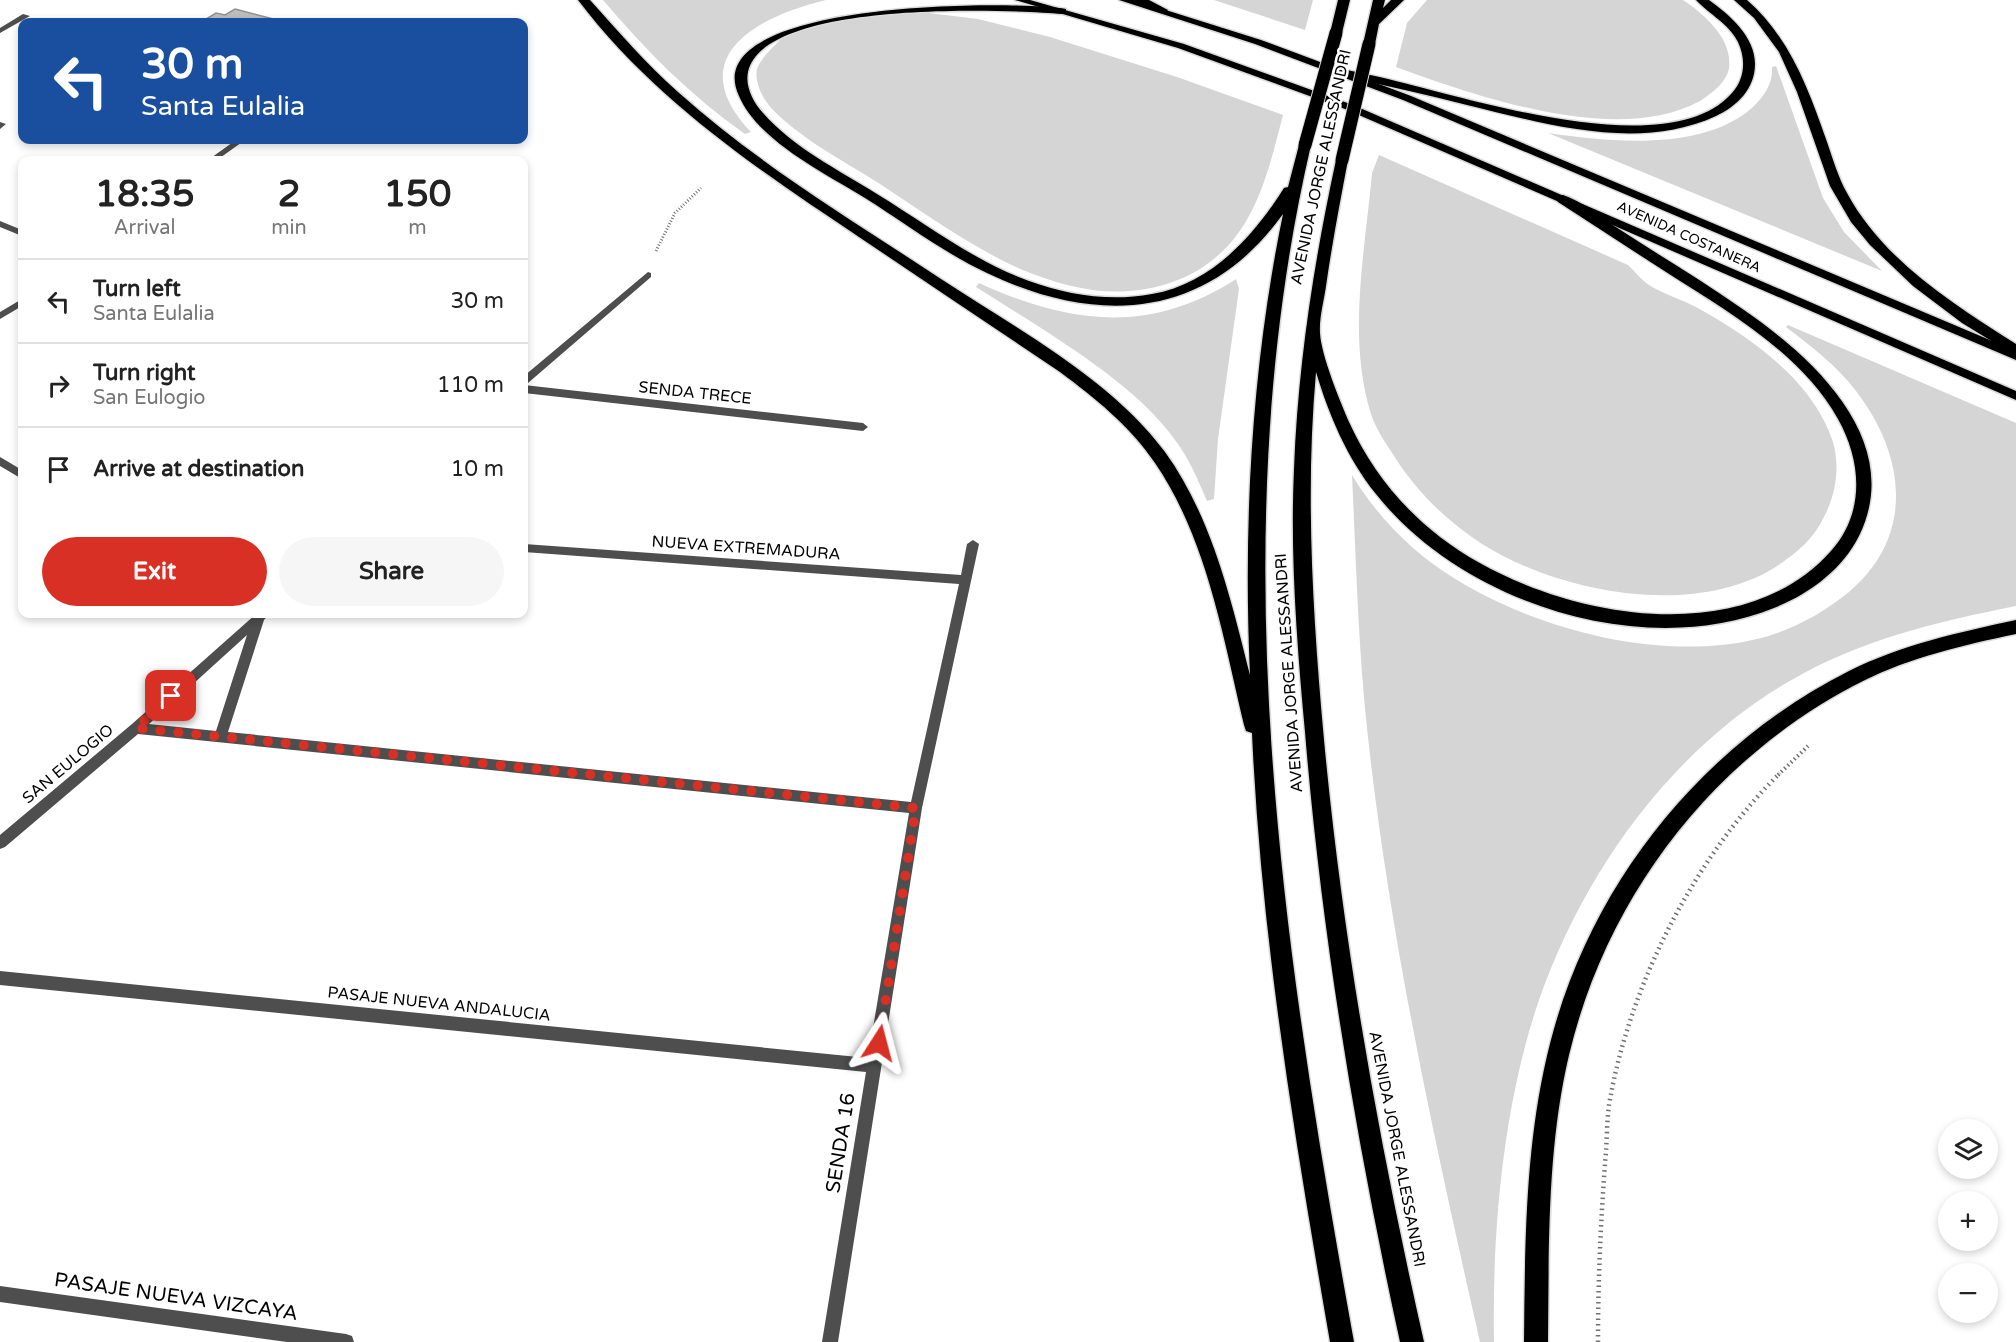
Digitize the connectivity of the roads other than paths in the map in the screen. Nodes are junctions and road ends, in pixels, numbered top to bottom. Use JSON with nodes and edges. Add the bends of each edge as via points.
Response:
{"nodes":[{"id":1,"x":584,"y":0,"type":"edge"},
{"id":2,"x":1020,"y":0,"type":"edge"},
{"id":3,"x":1124,"y":0,"type":"edge"},
{"id":4,"x":1139,"y":0,"type":"edge"},
{"id":5,"x":1344,"y":0,"type":"edge"},
{"id":6,"x":1379,"y":0,"type":"edge"},
{"id":7,"x":1398,"y":0,"type":"edge"},
{"id":8,"x":1702,"y":0,"type":"edge"},
{"id":9,"x":1740,"y":0,"type":"edge"},
{"id":10,"x":1162,"y":10,"type":"junction"},
{"id":11,"x":1062,"y":11,"type":"junction"},
{"id":12,"x":26,"y":16,"type":"dead end"},
{"id":13,"x":23,"y":18,"type":"edge"},
{"id":14,"x":18,"y":21,"type":"edge"},
{"id":15,"x":1374,"y":24,"type":"junction"},
{"id":16,"x":0,"y":31,"type":"edge"},
{"id":17,"x":1347,"y":74,"type":"junction"},
{"id":18,"x":235,"y":144,"type":"edge"},
{"id":19,"x":218,"y":156,"type":"edge"},
{"id":20,"x":1298,"y":173,"type":"junction"},
{"id":21,"x":1563,"y":199,"type":"junction"},
{"id":22,"x":0,"y":224,"type":"edge"},
{"id":23,"x":18,"y":231,"type":"edge"},
{"id":24,"x":648,"y":275,"type":"road end"},
{"id":25,"x":18,"y":305,"type":"edge"},
{"id":26,"x":0,"y":316,"type":"edge"},
{"id":27,"x":1312,"y":333,"type":"junction"},
{"id":28,"x":2016,"y":351,"type":"edge"},
{"id":29,"x":2016,"y":356,"type":"edge"},
{"id":30,"x":528,"y":378,"type":"edge"},
{"id":31,"x":528,"y":389,"type":"edge"},
{"id":32,"x":2016,"y":396,"type":"edge"},
{"id":33,"x":863,"y":427,"type":"dead end"},
{"id":34,"x":0,"y":461,"type":"edge"},
{"id":35,"x":18,"y":472,"type":"edge"},
{"id":36,"x":973,"y":544,"type":"dead end"},
{"id":37,"x":528,"y":548,"type":"edge"},
{"id":38,"x":965,"y":580,"type":"junction"},
{"id":39,"x":259,"y":618,"type":"edge"},
{"id":40,"x":260,"y":618,"type":"edge"},
{"id":41,"x":2016,"y":627,"type":"edge"},
{"id":42,"x":136,"y":728,"type":"junction"},
{"id":43,"x":220,"y":736,"type":"junction"},
{"id":44,"x":1262,"y":762,"type":"junction"},
{"id":45,"x":916,"y":808,"type":"junction"},
{"id":46,"x":0,"y":843,"type":"edge"},
{"id":47,"x":0,"y":978,"type":"edge"},
{"id":48,"x":875,"y":1066,"type":"junction"},
{"id":49,"x":0,"y":1294,"type":"edge"},
{"id":50,"x":346,"y":1342,"type":"edge"},
{"id":51,"x":830,"y":1342,"type":"edge"},
{"id":52,"x":1342,"y":1342,"type":"edge"},
{"id":53,"x":1412,"y":1342,"type":"edge"},
{"id":54,"x":1536,"y":1342,"type":"edge"}],
"edges":[{"from":1,"to":44,"type":"highway","via":[[654,76],[740,149],[1065,368],[1096,390],[1140,432],[1178,485],[1196,528],[1222,604]]},
{"from":2,"to":11,"type":"main road","name":"AVENIDA COSTANERA"},
{"from":3,"to":10,"type":"main road","name":"AVENIDA COSTANERA"},
{"from":4,"to":10,"type":"highway"},
{"from":5,"to":20,"type":"highway","name":"AVENIDA JORGE ALESSANDRI","bridge":true},
{"from":6,"to":15,"type":"highway","name":"AVENIDA JORGE ALESSANDRI"},
{"from":7,"to":15,"type":"highway"},
{"from":8,"to":17,"type":"highway","via":[[1735,30],[1748,55],[1747,81],[1740,93],[1716,112],[1679,124],[1630,129],[1541,120]]},
{"from":9,"to":28,"type":"highway","via":[[1762,20],[1787,53],[1839,193],[1866,232],[1916,280]]},
{"from":10,"to":17,"type":"main road","name":"AVENIDA COSTANERA"},
{"from":11,"to":20,"type":"highway","via":[[908,0],[824,9],[794,19],[764,38],[746,59],[742,90],[777,135],[951,247],[1020,284],[1088,301],[1136,302],[1203,282],[1268,225]]},
{"from":11,"to":21,"type":"main road","name":"AVENIDA COSTANERA","via":[[1181,46],[1349,107]]},
{"from":12,"to":13,"type":"street"},
{"from":14,"to":16,"type":"street"},
{"from":15,"to":27,"type":"highway","name":"AVENIDA JORGE ALESSANDRI","bridge":true,"via":[[1342,160]]},
{"from":17,"to":29,"type":"main road","name":"AVENIDA COSTANERA"},
{"from":18,"to":19,"type":"street"},
{"from":20,"to":44,"type":"highway","name":"AVENIDA JORGE ALESSANDRI","via":[[1272,316],[1264,401],[1257,624]]},
{"from":21,"to":27,"type":"highway","via":[[1762,329],[1811,374],[1844,416],[1862,456],[1866,481],[1858,529],[1844,550],[1820,573],[1791,592],[1735,613],[1643,620],[1569,607],[1494,578],[1430,537],[1376,483],[1335,404]]},
{"from":21,"to":32,"type":"main road","name":"AVENIDA COSTANERA"},
{"from":22,"to":23,"type":"street"},
{"from":24,"to":30,"type":"street"},
{"from":25,"to":26,"type":"street"},
{"from":27,"to":53,"type":"highway","name":"AVENIDA JORGE ALESSANDRI","via":[[1302,443],[1303,577],[1316,759],[1361,1088]]},
{"from":31,"to":33,"type":"street","name":"SENDA TRECE"},
{"from":34,"to":35,"type":"street"},
{"from":36,"to":38,"type":"street","name":"SENDA 16"},
{"from":37,"to":38,"type":"street","name":"NUEVA EXTREMADURA"},
{"from":38,"to":45,"type":"street","name":"SENDA 16"},
{"from":39,"to":42,"type":"street","name":"SAN EULOGIO"},
{"from":40,"to":43,"type":"street"},
{"from":41,"to":54,"type":"highway","via":[[1907,654],[1806,705],[1759,737],[1716,774],[1676,818],[1640,867],[1602,931],[1579,983],[1558,1053],[1539,1186]]},
{"from":42,"to":43,"type":"street"},
{"from":42,"to":46,"type":"street","name":"SAN EULOGIO"},
{"from":43,"to":45,"type":"street"},
{"from":44,"to":52,"type":"highway","name":"AVENIDA JORGE ALESSANDRI","via":[[1295,1070]]},
{"from":45,"to":48,"type":"street","name":"SENDA 16"},
{"from":47,"to":48,"type":"street","name":"PASAJE NUEVA ANDALUCIA"},
{"from":48,"to":51,"type":"street","name":"SENDA 16"},
{"from":49,"to":50,"type":"street","name":"PASAJE NUEVA VIZCAYA"}]}
